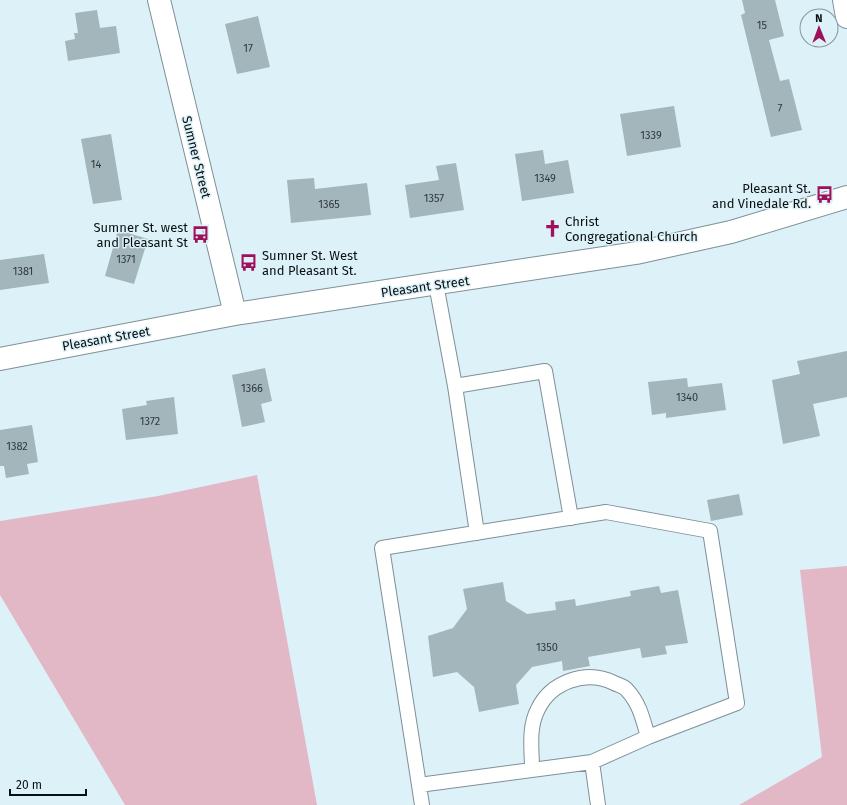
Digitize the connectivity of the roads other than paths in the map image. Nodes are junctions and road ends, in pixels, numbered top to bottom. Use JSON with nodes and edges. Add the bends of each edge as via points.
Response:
{"nodes":[{"id":1,"x":159,"y":0,"type":"edge"},
{"id":2,"x":844,"y":0,"type":"edge"},
{"id":3,"x":847,"y":17,"type":"edge"},
{"id":4,"x":847,"y":198,"type":"edge"},
{"id":5,"x":436,"y":284,"type":"junction"},
{"id":6,"x":235,"y":314,"type":"junction"},
{"id":7,"x":0,"y":359,"type":"edge"},
{"id":8,"x":455,"y":386,"type":"junction"},
{"id":9,"x":571,"y":518,"type":"junction"},
{"id":10,"x":477,"y":533,"type":"junction"},
{"id":11,"x":648,"y":737,"type":"junction"},
{"id":12,"x":592,"y":762,"type":"junction"},
{"id":13,"x":532,"y":769,"type":"junction"},
{"id":14,"x":419,"y":784,"type":"junction"},
{"id":15,"x":422,"y":805,"type":"edge"},
{"id":16,"x":598,"y":805,"type":"edge"}],
"edges":[{"from":1,"to":6,"type":"main road","name":"Sumner Street"},
{"from":2,"to":3,"type":"main road"},
{"from":4,"to":5,"type":"main road","name":"Pleasant Street","via":[[731,232],[636,253]]},
{"from":5,"to":6,"type":"main road","name":"Pleasant Street"},
{"from":5,"to":8,"type":"lane"},
{"from":6,"to":7,"type":"main road","name":"Pleasant Street"},
{"from":8,"to":9,"type":"lane","via":[[544,371]]},
{"from":8,"to":10,"type":"lane"},
{"from":9,"to":10,"type":"lane"},
{"from":9,"to":11,"type":"lane","via":[[606,512],[710,531],[737,702]]},
{"from":10,"to":14,"type":"lane","via":[[382,548]]},
{"from":11,"to":12,"type":"lane"},
{"from":11,"to":13,"type":"lane","via":[[638,704],[626,688],[607,679],[587,678],[568,681],[549,692],[537,709],[531,732]]},
{"from":12,"to":13,"type":"lane"},
{"from":12,"to":16,"type":"lane"},
{"from":13,"to":14,"type":"lane"},
{"from":14,"to":15,"type":"lane"}]}
